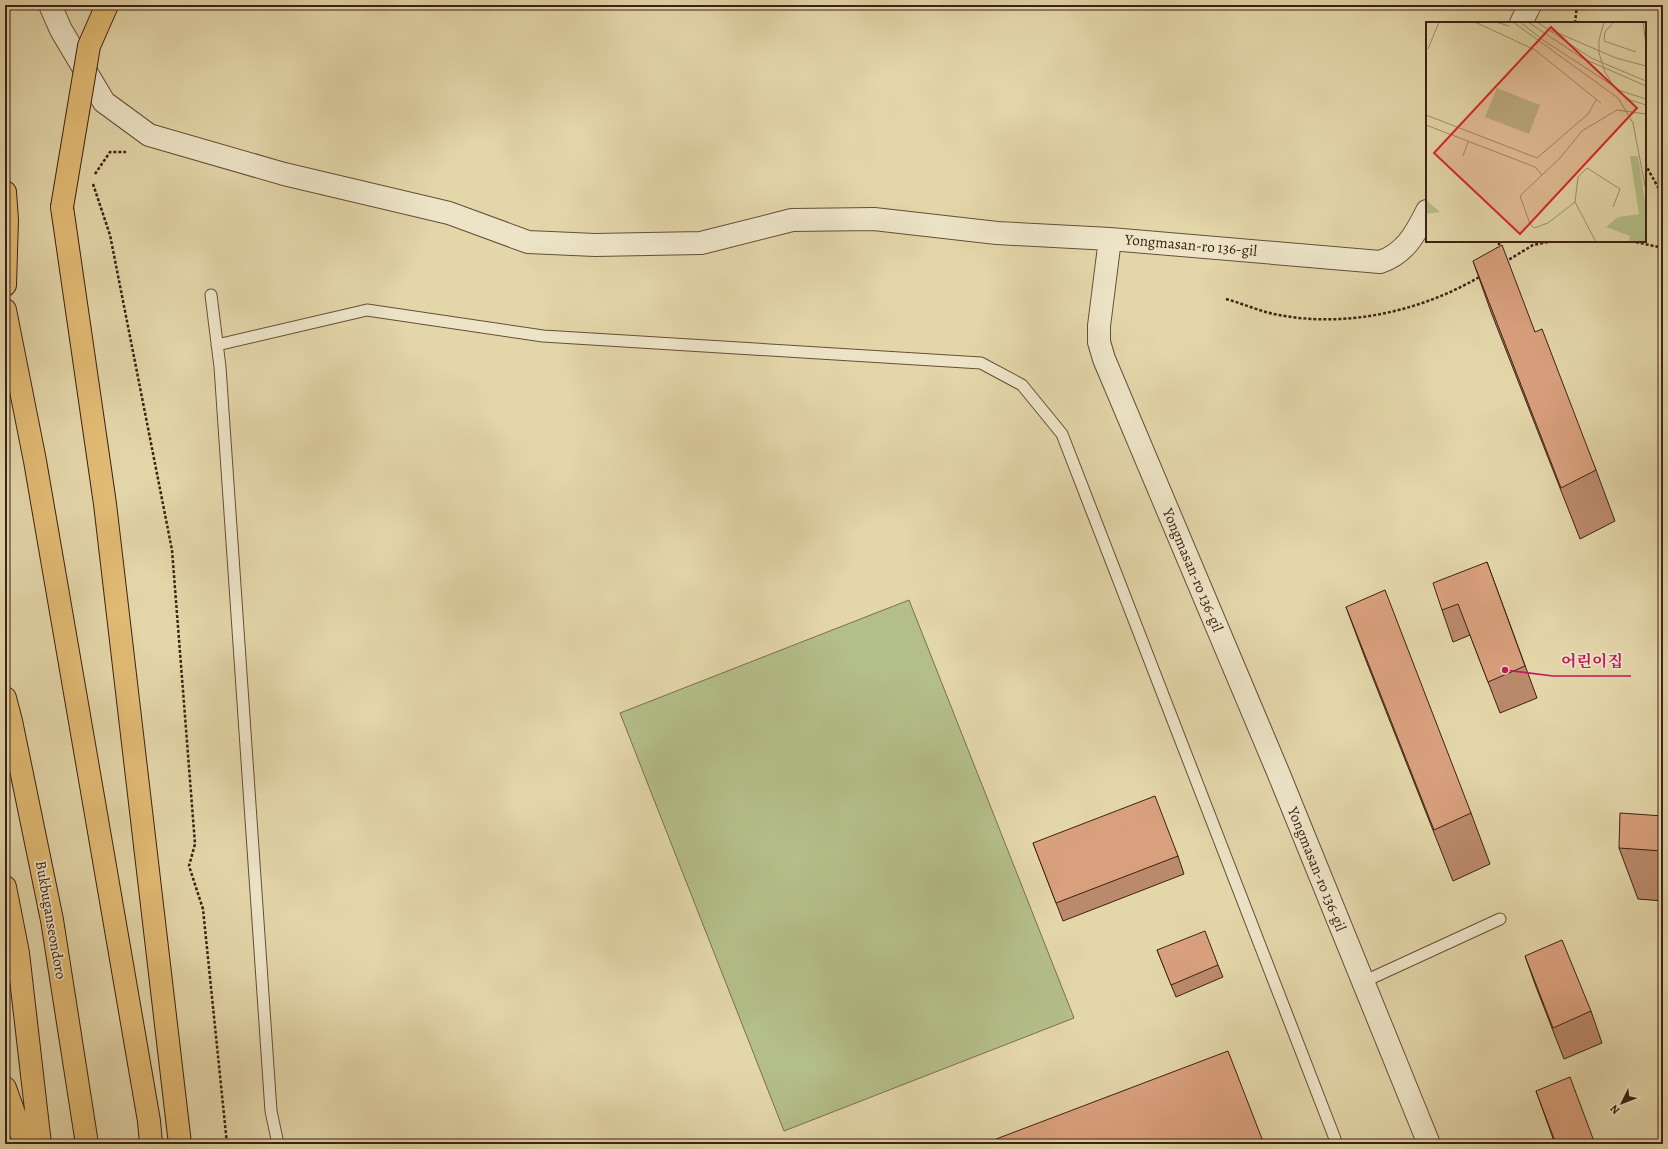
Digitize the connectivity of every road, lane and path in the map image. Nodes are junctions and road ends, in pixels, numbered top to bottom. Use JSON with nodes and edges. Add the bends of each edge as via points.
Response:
{"nodes":[{"id":1,"x":50,"y":5,"type":"edge"},
{"id":2,"x":107,"y":5,"type":"edge"},
{"id":3,"x":1530,"y":5,"type":"edge"},
{"id":4,"x":1577,"y":5,"type":"edge"},
{"id":5,"x":1522,"y":22,"type":"edge"},
{"id":6,"x":1575,"y":22,"type":"edge"},
{"id":7,"x":130,"y":152,"type":"dead end"},
{"id":8,"x":1646,"y":166,"type":"edge"},
{"id":9,"x":5,"y":192,"type":"edge"},
{"id":10,"x":1663,"y":196,"type":"edge"},
{"id":11,"x":1426,"y":213,"type":"edge"},
{"id":12,"x":1110,"y":239,"type":"junction"},
{"id":13,"x":1500,"y":242,"type":"edge"},
{"id":14,"x":1534,"y":242,"type":"edge"},
{"id":15,"x":1548,"y":242,"type":"edge"},
{"id":16,"x":1639,"y":242,"type":"edge"},
{"id":17,"x":1533,"y":245,"type":"junction"},
{"id":18,"x":1663,"y":248,"type":"edge"},
{"id":19,"x":1496,"y":253,"type":"edge"},
{"id":20,"x":1502,"y":264,"type":"edge"},
{"id":21,"x":1482,"y":275,"type":"edge"},
{"id":22,"x":5,"y":285,"type":"edge"},
{"id":23,"x":211,"y":295,"type":"dead end"},
{"id":24,"x":1226,"y":299,"type":"dead end"},
{"id":25,"x":5,"y":310,"type":"edge"},
{"id":26,"x":217,"y":345,"type":"junction"},
{"id":27,"x":5,"y":698,"type":"edge"},
{"id":28,"x":5,"y":887,"type":"edge"},
{"id":29,"x":1500,"y":919,"type":"dead end"},
{"id":30,"x":1363,"y":982,"type":"junction"},
{"id":31,"x":5,"y":1088,"type":"edge"},
{"id":32,"x":25,"y":1144,"type":"edge"},
{"id":33,"x":40,"y":1144,"type":"edge"},
{"id":34,"x":87,"y":1144,"type":"edge"},
{"id":35,"x":151,"y":1144,"type":"edge"},
{"id":36,"x":180,"y":1144,"type":"edge"},
{"id":37,"x":226,"y":1144,"type":"edge"},
{"id":38,"x":278,"y":1144,"type":"edge"},
{"id":39,"x":1337,"y":1144,"type":"edge"},
{"id":40,"x":1429,"y":1144,"type":"edge"}],
"edges":[{"from":1,"to":12,"type":"street","via":[[61,30],[104,102],[149,135],[284,174],[449,214],[528,242],[596,245],[702,243],[792,220],[874,219],[997,233]]},
{"from":2,"to":36,"type":"highway","bridge":true,"via":[[89,46],[62,207],[105,504]]},
{"from":3,"to":5,"type":"street"},
{"from":4,"to":6,"type":"path"},
{"from":7,"to":37,"type":"path","via":[[110,152],[92,179],[110,235],[172,550],[196,844],[190,866],[203,909]]},
{"from":8,"to":10,"type":"path"},
{"from":9,"to":22,"type":"highway"},
{"from":11,"to":12,"type":"street","name":"Yongmasan-ro 136-gil","via":[[1409,242],[1390,259],[1380,262]]},
{"from":12,"to":30,"type":"street","name":"Yongmasan-ro 136-gil","via":[[1099,326],[1099,342],[1104,359],[1278,772]]},
{"from":13,"to":19,"type":"path"},
{"from":14,"to":17,"type":"path"},
{"from":15,"to":17,"type":"path"},
{"from":16,"to":18,"type":"path"},
{"from":17,"to":20,"type":"path"},
{"from":21,"to":24,"type":"path","via":[[1433,299],[1405,308],[1384,314],[1332,320],[1279,315]]},
{"from":23,"to":26,"type":"lane"},
{"from":25,"to":35,"type":"highway","via":[[36,469]]},
{"from":26,"to":38,"type":"lane","via":[[271,1111]]},
{"from":26,"to":39,"type":"lane","via":[[367,310],[543,336],[981,363],[1022,385],[1062,434]]},
{"from":27,"to":34,"type":"highway","name":"Bukbuganseondoro","via":[[52,920]]},
{"from":28,"to":33,"type":"highway","via":[[18,953]]},
{"from":29,"to":30,"type":"lane"},
{"from":30,"to":40,"type":"street","name":"Yongmasan-ro 136-gil"},
{"from":31,"to":32,"type":"highway"}]}
